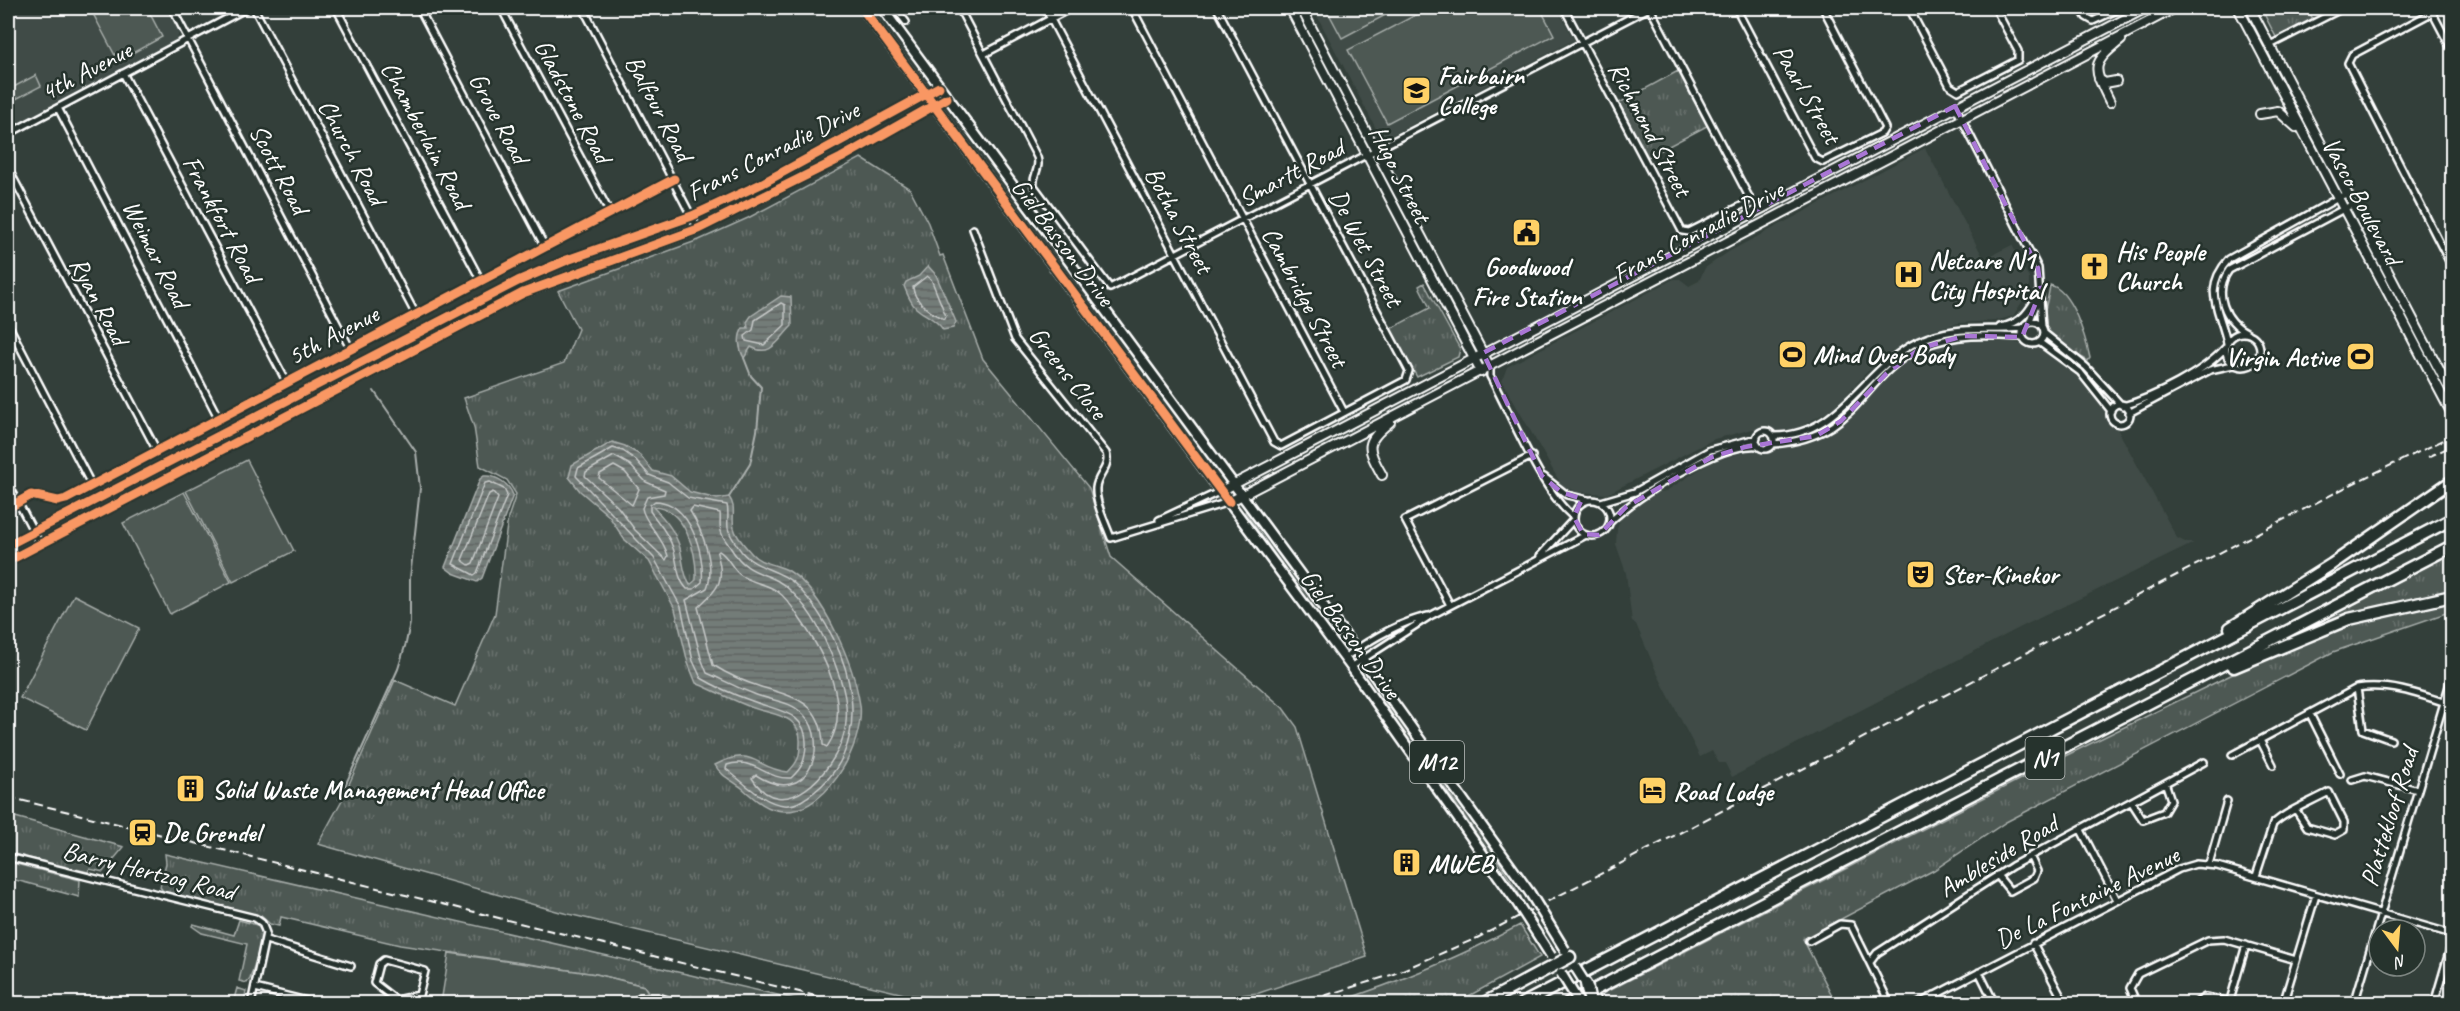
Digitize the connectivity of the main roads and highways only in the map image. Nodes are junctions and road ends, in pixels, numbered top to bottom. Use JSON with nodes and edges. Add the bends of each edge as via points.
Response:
{"nodes":[{"id":1,"x":862,"y":8,"type":"edge"},
{"id":2,"x":882,"y":8,"type":"edge"},
{"id":3,"x":1290,"y":8,"type":"edge"},
{"id":4,"x":1301,"y":8,"type":"edge"},
{"id":5,"x":2145,"y":8,"type":"edge"},
{"id":6,"x":2175,"y":8,"type":"edge"},
{"id":7,"x":2238,"y":8,"type":"edge"},
{"id":8,"x":2250,"y":8,"type":"edge"},
{"id":9,"x":2137,"y":27,"type":"junction"},
{"id":10,"x":2099,"y":79,"type":"junction"},
{"id":11,"x":2116,"y":81,"type":"dead end"},
{"id":12,"x":939,"y":87,"type":"junction"},
{"id":13,"x":927,"y":95,"type":"junction"},
{"id":14,"x":948,"y":98,"type":"junction"},
{"id":15,"x":2110,"y":102,"type":"dead end"},
{"id":16,"x":935,"y":106,"type":"junction"},
{"id":17,"x":2260,"y":114,"type":"dead end"},
{"id":18,"x":2301,"y":132,"type":"junction"},
{"id":19,"x":1432,"y":258,"type":"junction"},
{"id":20,"x":1422,"y":263,"type":"junction"},
{"id":21,"x":1483,"y":353,"type":"junction"},
{"id":22,"x":1474,"y":359,"type":"junction"},
{"id":23,"x":1490,"y":371,"type":"junction"},
{"id":24,"x":1481,"y":372,"type":"junction"},
{"id":25,"x":2452,"y":394,"type":"edge"},
{"id":26,"x":2452,"y":412,"type":"edge"},
{"id":27,"x":1401,"y":413,"type":"junction"},
{"id":28,"x":1382,"y":475,"type":"dead end"},
{"id":29,"x":2452,"y":481,"type":"edge"},
{"id":30,"x":1232,"y":484,"type":"junction"},
{"id":31,"x":1221,"y":491,"type":"junction"},
{"id":32,"x":1242,"y":496,"type":"junction"},
{"id":33,"x":1229,"y":502,"type":"junction"},
{"id":34,"x":2452,"y":519,"type":"edge"},
{"id":35,"x":8,"y":545,"type":"edge"},
{"id":36,"x":2452,"y":546,"type":"edge"},
{"id":37,"x":8,"y":561,"type":"edge"},
{"id":38,"x":2452,"y":596,"type":"edge"},
{"id":39,"x":2182,"y":660,"type":"junction"},
{"id":40,"x":2009,"y":777,"type":"junction"},
{"id":41,"x":1570,"y":958,"type":"junction"},
{"id":42,"x":1556,"y":964,"type":"junction"},
{"id":43,"x":1586,"y":984,"type":"joint"},
{"id":44,"x":1590,"y":1001,"type":"edge"},
{"id":45,"x":1482,"y":1004,"type":"edge"},
{"id":46,"x":1522,"y":1004,"type":"edge"},
{"id":47,"x":1566,"y":1004,"type":"edge"}],
"edges":[{"from":1,"to":13,"type":"main road","name":"Giel Basson Drive","number":"M12"},
{"from":2,"to":12,"type":"main road","name":"Giel Basson Drive","number":"M12"},
{"from":3,"to":20,"type":"main road","name":"Hugo Street"},
{"from":4,"to":19,"type":"main road","name":"Hugo Street"},
{"from":5,"to":21,"type":"main road","name":"Frans Conradie Drive"},
{"from":6,"to":9,"type":"main road","name":"Frans Conradie Drive"},
{"from":7,"to":18,"type":"main road","name":"Vasco Boulevard"},
{"from":8,"to":25,"type":"main road","name":"Vasco Boulevard"},
{"from":9,"to":10,"type":"main road","via":[[2100,57],[2096,70]]},
{"from":9,"to":23,"type":"main road","name":"Frans Conradie Drive"},
{"from":10,"to":11,"type":"main road"},
{"from":10,"to":15,"type":"main road"},
{"from":12,"to":13,"type":"main road","name":"Frans Conradie Drive"},
{"from":12,"to":14,"type":"main road","name":"Giel Basson Drive","number":"M12"},
{"from":13,"to":16,"type":"main road","name":"Giel Basson Drive","number":"M12"},
{"from":13,"to":35,"type":"main road","name":"Frans Conradie Drive","via":[[692,216],[518,281]]},
{"from":14,"to":16,"type":"main road","name":"Frans Conradie Drive"},
{"from":14,"to":30,"type":"main road","name":"Giel Basson Drive","number":"M12"},
{"from":16,"to":31,"type":"main road","name":"Giel Basson Drive","number":"M12"},
{"from":16,"to":37,"type":"main road","name":"Frans Conradie Drive","via":[[698,229],[523,293]]},
{"from":17,"to":18,"type":"main road","via":[[2278,111]]},
{"from":18,"to":26,"type":"main road","name":"Vasco Boulevard"},
{"from":19,"to":20,"type":"main road"},
{"from":19,"to":21,"type":"main road","name":"Hugo Street"},
{"from":20,"to":22,"type":"main road","name":"Hugo Street"},
{"from":21,"to":22,"type":"main road","name":"Frans Conradie Drive"},
{"from":21,"to":23,"type":"main road","name":"Hugo Street"},
{"from":22,"to":24,"type":"main road","name":"Hugo Street"},
{"from":22,"to":30,"type":"main road","name":"Frans Conradie Drive"},
{"from":23,"to":24,"type":"main road","name":"Frans Conradie Drive"},
{"from":24,"to":27,"type":"main road","name":"Frans Conradie Drive"},
{"from":27,"to":28,"type":"main road","via":[[1370,442],[1370,453]]},
{"from":27,"to":32,"type":"main road","name":"Frans Conradie Drive"},
{"from":29,"to":39,"type":"highway"},
{"from":30,"to":31,"type":"main road","name":"Frans Conradie Drive"},
{"from":30,"to":32,"type":"main road","name":"Giel Basson Drive","number":"M12"},
{"from":31,"to":33,"type":"main road","name":"Giel Basson Drive","number":"M12"},
{"from":32,"to":33,"type":"main road","name":"Frans Conradie Drive"},
{"from":32,"to":41,"type":"main road","name":"Giel Basson Drive","number":"M12","bridge":true,"via":[[1530,893]]},
{"from":33,"to":42,"type":"main road","name":"Giel Basson Drive","number":"M12","bridge":true,"via":[[1516,901]]},
{"from":34,"to":39,"type":"highway","number":"N1"},
{"from":36,"to":40,"type":"highway","number":"N1"},
{"from":38,"to":40,"type":"highway","via":[[2349,620],[2288,643]]},
{"from":39,"to":46,"type":"highway","number":"N1"},
{"from":40,"to":47,"type":"highway","number":"N1"},
{"from":41,"to":42,"type":"highway"},
{"from":41,"to":43,"type":"main road","name":"Giel Basson Drive","number":"M12","bridge":true},
{"from":42,"to":44,"type":"main road","name":"Giel Basson Drive","number":"M12","bridge":true},
{"from":42,"to":45,"type":"highway"},
{"from":43,"to":44,"type":"highway","bridge":true}]}
